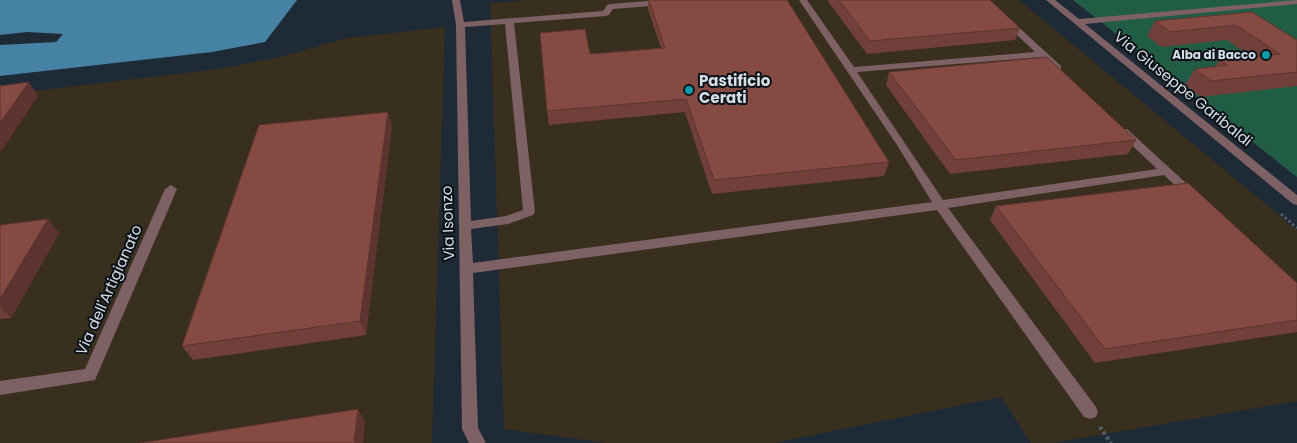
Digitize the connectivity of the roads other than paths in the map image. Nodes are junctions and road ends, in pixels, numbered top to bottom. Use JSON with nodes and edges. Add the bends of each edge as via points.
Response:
{"nodes":[{"id":1,"x":456,"y":0,"type":"edge"},
{"id":2,"x":689,"y":0,"type":"edge"},
{"id":3,"x":803,"y":0,"type":"edge"},
{"id":4,"x":984,"y":0,"type":"edge"},
{"id":5,"x":1050,"y":0,"type":"edge"},
{"id":6,"x":1297,"y":1,"type":"edge"},
{"id":7,"x":510,"y":21,"type":"junction"},
{"id":8,"x":1077,"y":22,"type":"junction"},
{"id":9,"x":460,"y":25,"type":"junction"},
{"id":10,"x":1043,"y":54,"type":"junction"},
{"id":11,"x":852,"y":70,"type":"junction"},
{"id":12,"x":1067,"y":77,"type":"edge"},
{"id":13,"x":1114,"y":123,"type":"edge"},
{"id":14,"x":1166,"y":171,"type":"junction"},
{"id":15,"x":171,"y":189,"type":"dead end"},
{"id":16,"x":1297,"y":201,"type":"edge"},
{"id":17,"x":1204,"y":204,"type":"edge"},
{"id":18,"x":940,"y":205,"type":"junction"},
{"id":19,"x":464,"y":226,"type":"junction"},
{"id":20,"x":466,"y":269,"type":"junction"},
{"id":21,"x":0,"y":388,"type":"edge"},
{"id":22,"x":1090,"y":412,"type":"dead end"},
{"id":23,"x":478,"y":443,"type":"edge"}],
"edges":[{"from":1,"to":9,"type":"street","name":"Via Isonzo"},
{"from":2,"to":7,"type":"street","via":[[610,7],[606,13]]},
{"from":3,"to":11,"type":"street"},
{"from":4,"to":10,"type":"street"},
{"from":5,"to":8,"type":"street","name":"Via Giuseppe Garibaldi"},
{"from":6,"to":8,"type":"street"},
{"from":7,"to":9,"type":"street"},
{"from":7,"to":19,"type":"street","via":[[529,212],[508,220]]},
{"from":8,"to":16,"type":"street","name":"Via Giuseppe Garibaldi"},
{"from":9,"to":19,"type":"street","name":"Via Isonzo"},
{"from":10,"to":11,"type":"street"},
{"from":10,"to":12,"type":"street"},
{"from":11,"to":18,"type":"street"},
{"from":13,"to":14,"type":"street"},
{"from":14,"to":17,"type":"street"},
{"from":14,"to":18,"type":"street"},
{"from":15,"to":21,"type":"street","name":"Via dell'Artigianato","via":[[90,376]]},
{"from":18,"to":20,"type":"street"},
{"from":18,"to":22,"type":"street"},
{"from":19,"to":20,"type":"street","name":"Via Isonzo"},
{"from":20,"to":23,"type":"street","name":"Via Isonzo","via":[[470,429]]}]}
